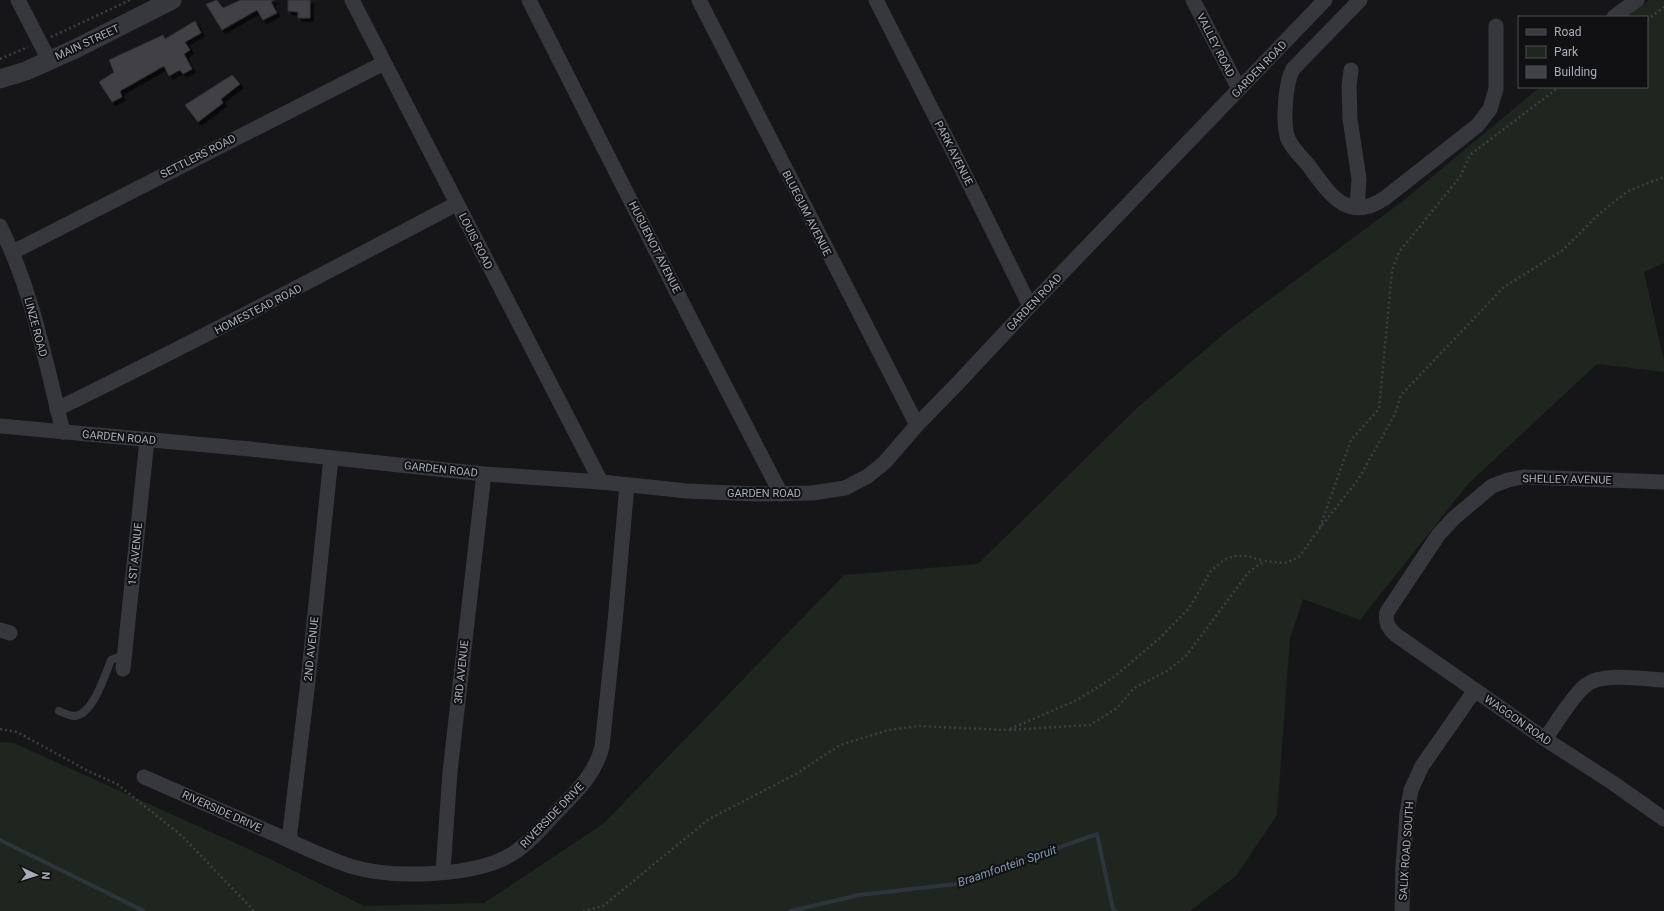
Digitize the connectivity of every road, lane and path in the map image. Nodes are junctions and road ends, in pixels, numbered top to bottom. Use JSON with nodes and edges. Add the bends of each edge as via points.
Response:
{"nodes":[{"id":1,"x":18,"y":0,"type":"edge"},
{"id":2,"x":130,"y":0,"type":"edge"},
{"id":3,"x":172,"y":0,"type":"edge"},
{"id":4,"x":352,"y":0,"type":"edge"},
{"id":5,"x":529,"y":0,"type":"edge"},
{"id":6,"x":699,"y":0,"type":"edge"},
{"id":7,"x":876,"y":0,"type":"edge"},
{"id":8,"x":1193,"y":0,"type":"edge"},
{"id":9,"x":1325,"y":0,"type":"edge"},
{"id":10,"x":1360,"y":0,"type":"edge"},
{"id":11,"x":1637,"y":0,"type":"edge"},
{"id":12,"x":1664,"y":7,"type":"edge"},
{"id":13,"x":1615,"y":16,"type":"edge"},
{"id":14,"x":1648,"y":19,"type":"edge"},
{"id":15,"x":1496,"y":26,"type":"dead end"},
{"id":16,"x":40,"y":42,"type":"junction"},
{"id":17,"x":0,"y":59,"type":"edge"},
{"id":18,"x":49,"y":60,"type":"junction"},
{"id":19,"x":384,"y":63,"type":"junction"},
{"id":20,"x":1351,"y":70,"type":"dead end"},
{"id":21,"x":0,"y":79,"type":"edge"},
{"id":22,"x":1558,"y":88,"type":"edge"},
{"id":23,"x":1239,"y":89,"type":"junction"},
{"id":24,"x":1664,"y":177,"type":"edge"},
{"id":25,"x":456,"y":204,"type":"junction"},
{"id":26,"x":1357,"y":207,"type":"junction"},
{"id":27,"x":0,"y":226,"type":"edge"},
{"id":28,"x":13,"y":252,"type":"junction"},
{"id":29,"x":1030,"y":306,"type":"junction"},
{"id":30,"x":58,"y":409,"type":"junction"},
{"id":31,"x":917,"y":425,"type":"junction"},
{"id":32,"x":0,"y":426,"type":"edge"},
{"id":33,"x":63,"y":432,"type":"junction"},
{"id":34,"x":147,"y":440,"type":"junction"},
{"id":35,"x":331,"y":458,"type":"junction"},
{"id":36,"x":484,"y":474,"type":"junction"},
{"id":37,"x":601,"y":482,"type":"junction"},
{"id":38,"x":1664,"y":482,"type":"edge"},
{"id":39,"x":627,"y":485,"type":"junction"},
{"id":40,"x":781,"y":494,"type":"junction"},
{"id":41,"x":1319,"y":529,"type":"junction"},
{"id":42,"x":1264,"y":561,"type":"junction"},
{"id":43,"x":1387,"y":612,"type":"joint"},
{"id":44,"x":123,"y":662,"type":"joint"},
{"id":45,"x":1664,"y":680,"type":"edge"},
{"id":46,"x":1475,"y":690,"type":"junction"},
{"id":47,"x":59,"y":711,"type":"dead end"},
{"id":48,"x":0,"y":729,"type":"edge"},
{"id":49,"x":1007,"y":730,"type":"junction"},
{"id":50,"x":1545,"y":739,"type":"junction"},
{"id":51,"x":144,"y":777,"type":"dead end"},
{"id":52,"x":1664,"y":819,"type":"edge"},
{"id":53,"x":289,"y":840,"type":"junction"},
{"id":54,"x":443,"y":872,"type":"junction"},
{"id":55,"x":254,"y":911,"type":"edge"},
{"id":56,"x":583,"y":911,"type":"edge"},
{"id":57,"x":1402,"y":911,"type":"edge"}],
"edges":[{"from":1,"to":16,"type":"street"},
{"from":2,"to":16,"type":"path"},
{"from":3,"to":18,"type":"street","name":"MAIN STREET","via":[[112,32]]},
{"from":4,"to":19,"type":"street","name":"LOUIS ROAD"},
{"from":5,"to":40,"type":"street","name":"HUGUENOT AVENUE"},
{"from":6,"to":31,"type":"street","name":"BLUEGUM AVENUE"},
{"from":7,"to":29,"type":"street","name":"PARK AVENUE"},
{"from":8,"to":23,"type":"street","name":"VALLEY ROAD"},
{"from":9,"to":23,"type":"street","name":"GARDEN ROAD"},
{"from":10,"to":26,"type":"street","via":[[1293,69],[1287,83],[1286,116],[1289,140],[1326,190],[1345,205]]},
{"from":11,"to":13,"type":"street"},
{"from":12,"to":14,"type":"path"},
{"from":15,"to":26,"type":"street","via":[[1496,89],[1485,117],[1470,132],[1385,198],[1370,206]]},
{"from":16,"to":17,"type":"path"},
{"from":16,"to":18,"type":"street"},
{"from":18,"to":21,"type":"street","name":"MAIN STREET"},
{"from":19,"to":25,"type":"street","name":"LOUIS ROAD"},
{"from":19,"to":28,"type":"street","name":"SETTLERS ROAD"},
{"from":20,"to":26,"type":"street","via":[[1350,120],[1359,179]]},
{"from":22,"to":41,"type":"path","via":[[1470,155],[1460,177],[1399,252],[1392,271],[1379,409],[1351,440]]},
{"from":23,"to":29,"type":"street","name":"GARDEN ROAD"},
{"from":24,"to":41,"type":"path","via":[[1628,191],[1599,214],[1563,250],[1504,287],[1401,395],[1395,414],[1358,480]]},
{"from":25,"to":30,"type":"street","name":"HOMESTEAD ROAD","via":[[263,306]]},
{"from":25,"to":37,"type":"street","name":"LOUIS ROAD"},
{"from":27,"to":28,"type":"street","name":"LINZE ROAD"},
{"from":28,"to":30,"type":"street","name":"LINZE ROAD","via":[[37,327]]},
{"from":29,"to":31,"type":"street","name":"GARDEN ROAD"},
{"from":30,"to":33,"type":"street","name":"LINZE ROAD"},
{"from":31,"to":40,"type":"street","name":"GARDEN ROAD","via":[[885,462],[858,482],[831,491]]},
{"from":32,"to":33,"type":"street","name":"GARDEN ROAD"},
{"from":33,"to":34,"type":"street","name":"GARDEN ROAD"},
{"from":34,"to":35,"type":"street","name":"GARDEN ROAD"},
{"from":34,"to":44,"type":"street","name":"1ST AVENUE"},
{"from":35,"to":36,"type":"street","name":"GARDEN ROAD"},
{"from":35,"to":53,"type":"street","name":"2ND AVENUE"},
{"from":36,"to":37,"type":"street","name":"GARDEN ROAD"},
{"from":36,"to":54,"type":"street","name":"3RD AVENUE","via":[[450,772]]},
{"from":37,"to":39,"type":"street","name":"GARDEN ROAD"},
{"from":38,"to":43,"type":"street","name":"SHELLEY AVENUE","via":[[1523,477],[1492,486],[1454,518],[1440,534]]},
{"from":39,"to":40,"type":"street","name":"GARDEN ROAD","via":[[728,494]]},
{"from":39,"to":54,"type":"street","name":"RIVERSIDE DRIVE","via":[[602,747],[595,766],[584,783],[545,825],[513,853],[479,867]]},
{"from":41,"to":42,"type":"path","via":[[1299,557],[1285,563]]},
{"from":42,"to":49,"type":"path","via":[[1241,556],[1224,560],[1211,571],[1189,608],[1161,637],[1114,676],[1076,700]]},
{"from":42,"to":49,"type":"path","via":[[1248,573],[1187,654],[1167,671],[1134,688],[1117,708],[1090,725]]},
{"from":43,"to":46,"type":"street","name":"WAGGON ROAD","via":[[1386,619],[1390,630]]},
{"from":44,"to":47,"type":"lane","via":[[112,660],[90,706],[83,714],[73,716]]},
{"from":45,"to":50,"type":"street","via":[[1611,678],[1586,685]]},
{"from":46,"to":50,"type":"street","name":"WAGGON ROAD"},
{"from":46,"to":57,"type":"street","name":"SALIX ROAD SOUTH","via":[[1422,766],[1411,790],[1406,829]]},
{"from":48,"to":55,"type":"path","via":[[17,732],[117,784],[182,836]]},
{"from":49,"to":56,"type":"path","via":[[919,726],[889,730],[840,745],[796,774],[709,819],[603,906]]},
{"from":50,"to":52,"type":"street","name":"WAGGON ROAD"},
{"from":51,"to":53,"type":"street","name":"RIVERSIDE DRIVE"},
{"from":53,"to":54,"type":"street","name":"RIVERSIDE DRIVE","via":[[350,866],[397,874]]}]}
